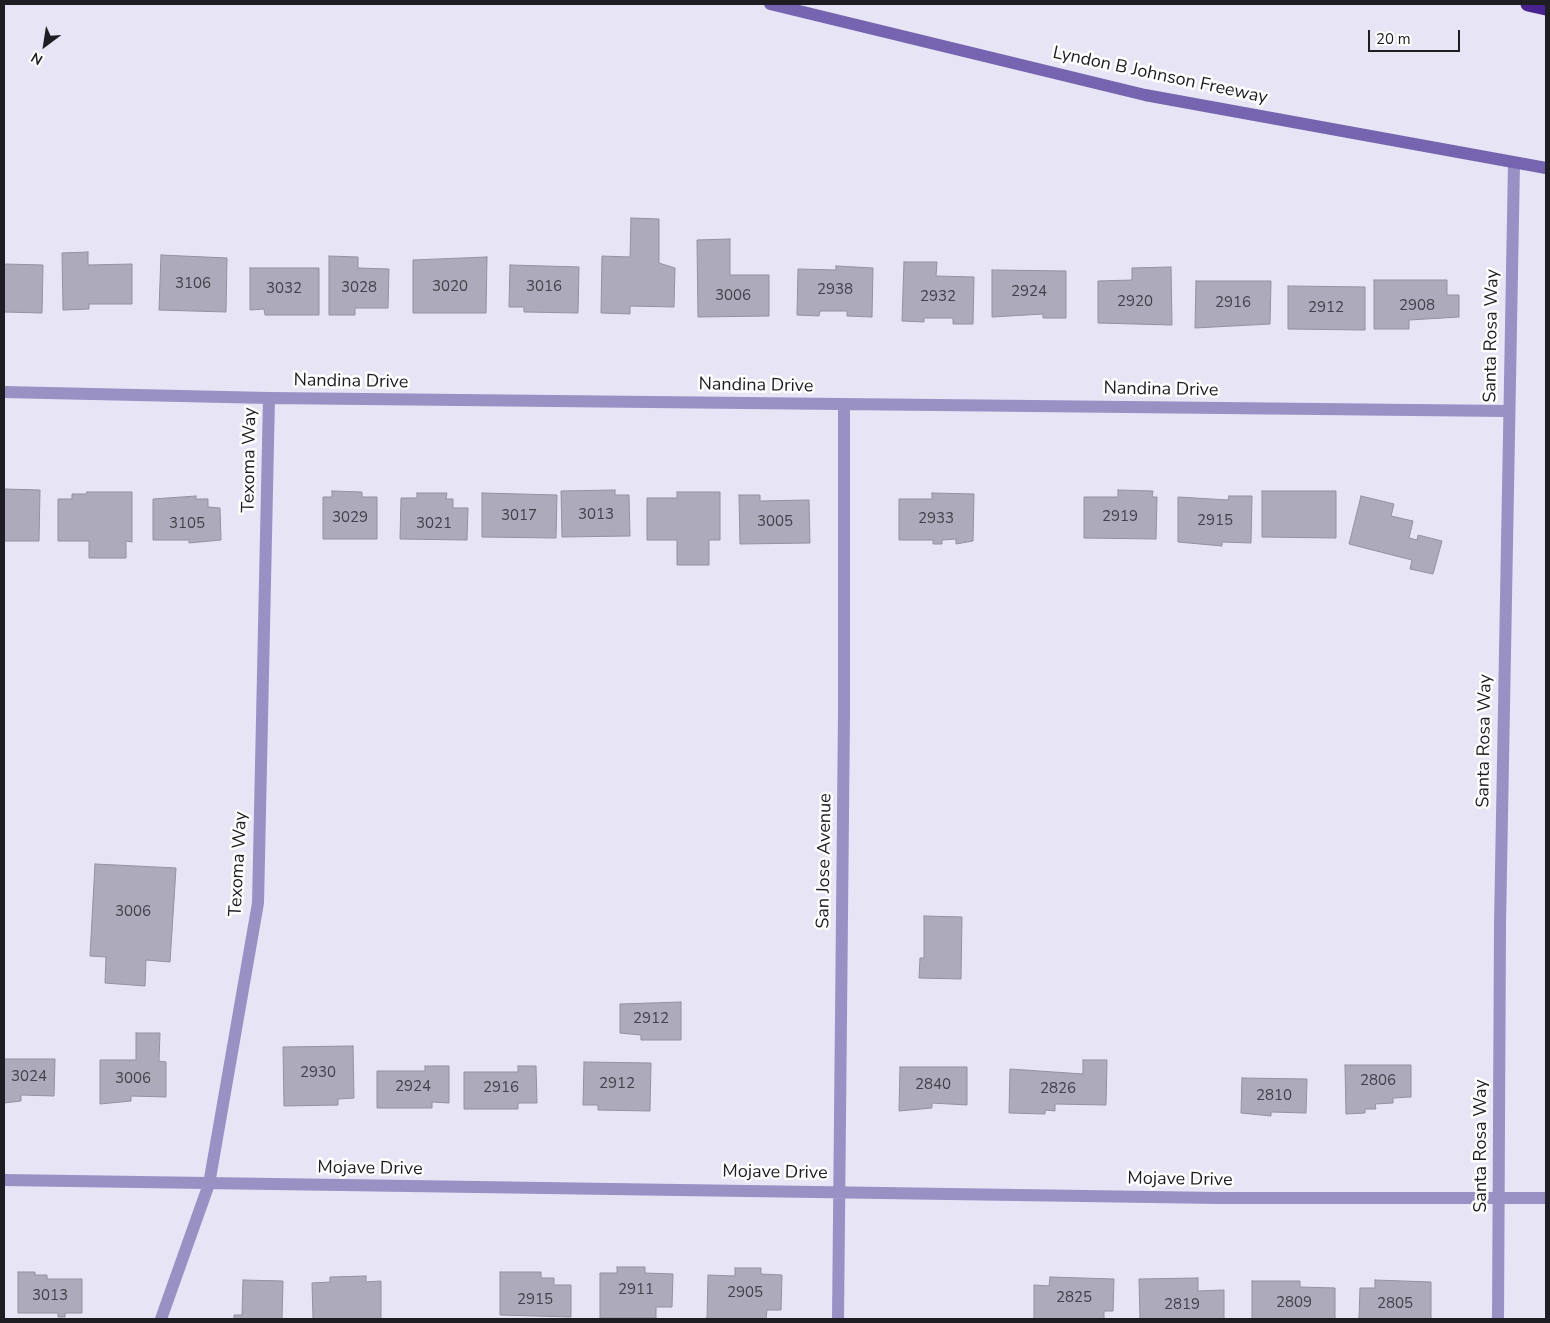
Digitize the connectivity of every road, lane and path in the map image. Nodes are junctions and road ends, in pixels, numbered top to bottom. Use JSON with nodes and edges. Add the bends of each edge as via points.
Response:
{"nodes":[{"id":1,"x":770,"y":4,"type":"edge"},
{"id":2,"x":1528,"y":4,"type":"edge"},
{"id":3,"x":1546,"y":8,"type":"edge"},
{"id":4,"x":1514,"y":163,"type":"junction"},
{"id":5,"x":1546,"y":168,"type":"edge"},
{"id":6,"x":4,"y":392,"type":"edge"},
{"id":7,"x":269,"y":398,"type":"junction"},
{"id":8,"x":844,"y":404,"type":"junction"},
{"id":9,"x":1508,"y":411,"type":"junction"},
{"id":10,"x":4,"y":1180,"type":"edge"},
{"id":11,"x":209,"y":1184,"type":"junction"},
{"id":12,"x":838,"y":1192,"type":"junction"},
{"id":13,"x":1499,"y":1197,"type":"junction"},
{"id":14,"x":1546,"y":1198,"type":"edge"},
{"id":15,"x":161,"y":1319,"type":"edge"},
{"id":16,"x":838,"y":1319,"type":"edge"},
{"id":17,"x":1498,"y":1319,"type":"edge"}],
"edges":[{"from":1,"to":4,"type":"main road","name":"Lyndon B Johnson Freeway","via":[[1145,95]]},
{"from":2,"to":3,"type":"highway"},
{"from":4,"to":5,"type":"main road","name":"Lyndon B Johnson Freeway"},
{"from":4,"to":9,"type":"street","name":"Santa Rosa Way"},
{"from":6,"to":7,"type":"street","name":"Nandina Drive"},
{"from":7,"to":8,"type":"street","name":"Nandina Drive"},
{"from":7,"to":11,"type":"street","name":"Texoma Way","via":[[258,903]]},
{"from":8,"to":9,"type":"street","name":"Nandina Drive"},
{"from":8,"to":12,"type":"street","name":"San Jose Avenue"},
{"from":9,"to":13,"type":"street","name":"Santa Rosa Way"},
{"from":10,"to":11,"type":"street","name":"Mojave Drive"},
{"from":11,"to":12,"type":"street","name":"Mojave Drive"},
{"from":11,"to":15,"type":"street","name":"Texoma Way"},
{"from":12,"to":13,"type":"street","name":"Mojave Drive","via":[[1219,1198]]},
{"from":12,"to":16,"type":"street","name":"San Jose Avenue"},
{"from":13,"to":14,"type":"street","name":"Mojave Drive"},
{"from":13,"to":17,"type":"street","name":"Santa Rosa Way"}]}
